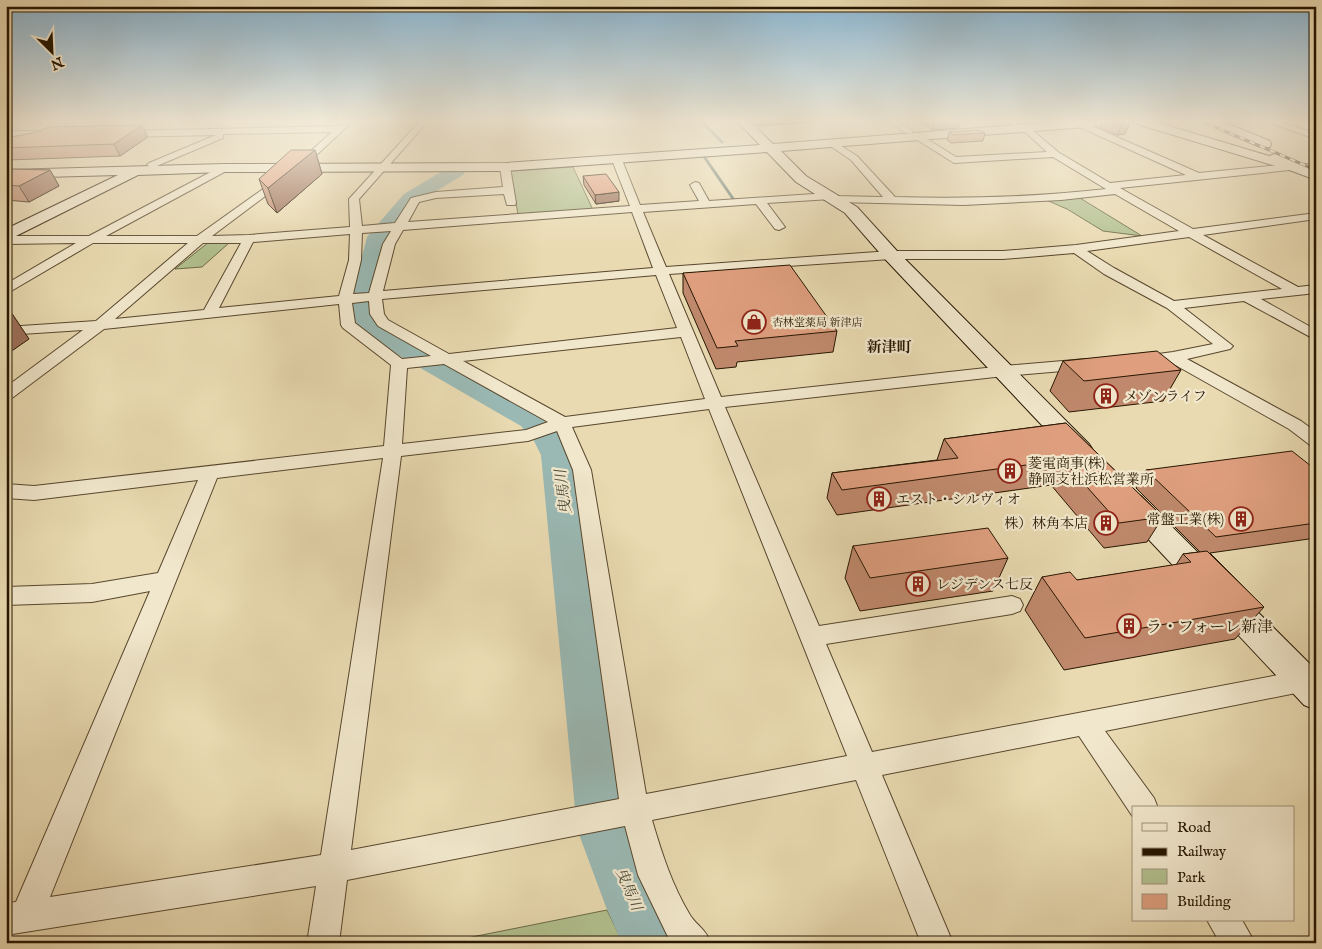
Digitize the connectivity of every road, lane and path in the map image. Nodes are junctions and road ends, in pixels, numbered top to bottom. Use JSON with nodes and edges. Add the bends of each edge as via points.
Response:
{"nodes":[{"id":1,"x":206,"y":164,"type":"edge"},
{"id":2,"x":282,"y":164,"type":"edge"},
{"id":3,"x":300,"y":164,"type":"edge"},
{"id":4,"x":385,"y":164,"type":"edge"},
{"id":5,"x":396,"y":164,"type":"edge"},
{"id":6,"x":548,"y":164,"type":"edge"},
{"id":7,"x":619,"y":164,"type":"edge"},
{"id":8,"x":786,"y":164,"type":"edge"},
{"id":9,"x":860,"y":164,"type":"edge"},
{"id":10,"x":1072,"y":164,"type":"edge"},
{"id":11,"x":1171,"y":164,"type":"edge"},
{"id":12,"x":1282,"y":164,"type":"edge"},
{"id":13,"x":1287,"y":164,"type":"edge"},
{"id":14,"x":152,"y":165,"type":"junction"},
{"id":15,"x":1316,"y":166,"type":"edge"},
{"id":16,"x":505,"y":167,"type":"junction"},
{"id":17,"x":224,"y":168,"type":"junction"},
{"id":18,"x":1294,"y":168,"type":"junction"},
{"id":19,"x":138,"y":171,"type":"junction"},
{"id":20,"x":8,"y":173,"type":"edge"},
{"id":21,"x":1198,"y":176,"type":"junction"},
{"id":22,"x":1316,"y":176,"type":"edge"},
{"id":23,"x":695,"y":185,"type":"dead end"},
{"id":24,"x":1111,"y":188,"type":"junction"},
{"id":25,"x":509,"y":190,"type":"junction"},
{"id":26,"x":832,"y":197,"type":"junction"},
{"id":27,"x":892,"y":200,"type":"junction"},
{"id":28,"x":760,"y":201,"type":"junction"},
{"id":29,"x":706,"y":204,"type":"junction"},
{"id":30,"x":636,"y":209,"type":"junction"},
{"id":31,"x":1316,"y":216,"type":"edge"},
{"id":32,"x":513,"y":217,"type":"junction"},
{"id":33,"x":397,"y":227,"type":"junction"},
{"id":34,"x":779,"y":227,"type":"dead end"},
{"id":35,"x":356,"y":230,"type":"junction"},
{"id":36,"x":1191,"y":234,"type":"junction"},
{"id":37,"x":6,"y":236,"type":"edge"},
{"id":38,"x":249,"y":238,"type":"junction"},
{"id":39,"x":92,"y":239,"type":"junction"},
{"id":40,"x":200,"y":239,"type":"junction"},
{"id":41,"x":6,"y":240,"type":"edge"},
{"id":42,"x":1076,"y":249,"type":"junction"},
{"id":43,"x":891,"y":255,"type":"junction"},
{"id":44,"x":660,"y":271,"type":"junction"},
{"id":45,"x":1316,"y":289,"type":"edge"},
{"id":46,"x":6,"y":290,"type":"edge"},
{"id":47,"x":1296,"y":291,"type":"junction"},
{"id":48,"x":374,"y":297,"type":"junction"},
{"id":49,"x":1247,"y":298,"type":"junction"},
{"id":50,"x":349,"y":299,"type":"junction"},
{"id":51,"x":1172,"y":304,"type":"junction"},
{"id":52,"x":209,"y":313,"type":"junction"},
{"id":53,"x":100,"y":325,"type":"junction"},
{"id":54,"x":6,"y":332,"type":"edge"},
{"id":55,"x":686,"y":332,"type":"junction"},
{"id":56,"x":1316,"y":336,"type":"edge"},
{"id":57,"x":1173,"y":357,"type":"junction"},
{"id":58,"x":444,"y":359,"type":"junction"},
{"id":59,"x":1124,"y":361,"type":"edge"},
{"id":60,"x":406,"y":363,"type":"junction"},
{"id":61,"x":1104,"y":363,"type":"edge"},
{"id":62,"x":1004,"y":371,"type":"junction"},
{"id":63,"x":6,"y":395,"type":"edge"},
{"id":64,"x":715,"y":403,"type":"junction"},
{"id":65,"x":557,"y":425,"type":"junction"},
{"id":66,"x":1316,"y":440,"type":"edge"},
{"id":67,"x":393,"y":450,"type":"junction"},
{"id":68,"x":1092,"y":463,"type":"edge"},
{"id":69,"x":210,"y":473,"type":"junction"},
{"id":70,"x":1113,"y":484,"type":"edge"},
{"id":71,"x":6,"y":491,"type":"edge"},
{"id":72,"x":166,"y":580,"type":"junction"},
{"id":73,"x":6,"y":596,"type":"edge"},
{"id":74,"x":1012,"y":605,"type":"dead end"},
{"id":75,"x":812,"y":637,"type":"junction"},
{"id":76,"x":1312,"y":685,"type":"edge"},
{"id":77,"x":1085,"y":724,"type":"junction"},
{"id":78,"x":865,"y":766,"type":"junction"},
{"id":79,"x":1143,"y":806,"type":"edge"},
{"id":80,"x":616,"y":813,"type":"junction"},
{"id":81,"x":334,"y":868,"type":"junction"},
{"id":82,"x":16,"y":918,"type":"edge"},
{"id":83,"x":1224,"y":922,"type":"edge"},
{"id":84,"x":322,"y":943,"type":"edge"},
{"id":85,"x":695,"y":943,"type":"edge"},
{"id":86,"x":937,"y":943,"type":"edge"},
{"id":87,"x":1239,"y":943,"type":"edge"}],
"edges":[{"from":1,"to":14,"type":"street"},
{"from":2,"to":17,"type":"street"},
{"from":3,"to":40,"type":"street"},
{"from":4,"to":35,"type":"street","via":[[354,199]]},
{"from":5,"to":16,"type":"street"},
{"from":6,"to":16,"type":"street"},
{"from":7,"to":30,"type":"street"},
{"from":8,"to":26,"type":"street","via":[[802,179]]},
{"from":9,"to":27,"type":"street"},
{"from":10,"to":24,"type":"street"},
{"from":11,"to":21,"type":"street"},
{"from":12,"to":18,"type":"street"},
{"from":13,"to":18,"type":"street"},
{"from":14,"to":19,"type":"street"},
{"from":14,"to":20,"type":"street"},
{"from":15,"to":18,"type":"street"},
{"from":16,"to":25,"type":"street"},
{"from":17,"to":19,"type":"street"},
{"from":17,"to":39,"type":"street"},
{"from":18,"to":21,"type":"street"},
{"from":18,"to":22,"type":"street"},
{"from":19,"to":20,"type":"street"},
{"from":19,"to":37,"type":"street"},
{"from":21,"to":24,"type":"street"},
{"from":23,"to":29,"type":"street"},
{"from":24,"to":27,"type":"street","via":[[1061,197],[964,202]]},
{"from":24,"to":36,"type":"street"},
{"from":25,"to":32,"type":"street"},
{"from":25,"to":33,"type":"street","via":[[422,197],[415,200]]},
{"from":26,"to":27,"type":"street"},
{"from":26,"to":28,"type":"street"},
{"from":26,"to":43,"type":"street","via":[[851,210]]},
{"from":28,"to":29,"type":"street"},
{"from":28,"to":34,"type":"street"},
{"from":29,"to":30,"type":"street"},
{"from":30,"to":32,"type":"street"},
{"from":30,"to":44,"type":"street"},
{"from":31,"to":36,"type":"street"},
{"from":32,"to":33,"type":"street"},
{"from":33,"to":35,"type":"street"},
{"from":33,"to":48,"type":"street"},
{"from":35,"to":38,"type":"street"},
{"from":35,"to":50,"type":"street"},
{"from":36,"to":42,"type":"street"},
{"from":36,"to":47,"type":"street"},
{"from":38,"to":40,"type":"street"},
{"from":38,"to":52,"type":"street"},
{"from":39,"to":40,"type":"street"},
{"from":39,"to":41,"type":"street"},
{"from":39,"to":46,"type":"street"},
{"from":40,"to":53,"type":"street"},
{"from":42,"to":43,"type":"street","via":[[1003,255]]},
{"from":42,"to":51,"type":"street"},
{"from":43,"to":44,"type":"street"},
{"from":43,"to":62,"type":"street"},
{"from":44,"to":48,"type":"street"},
{"from":44,"to":55,"type":"street"},
{"from":45,"to":47,"type":"street"},
{"from":47,"to":49,"type":"street"},
{"from":48,"to":50,"type":"street"},
{"from":48,"to":58,"type":"street","via":[[377,314],[383,323]]},
{"from":49,"to":51,"type":"street"},
{"from":49,"to":56,"type":"street"},
{"from":50,"to":52,"type":"street"},
{"from":50,"to":60,"type":"street","via":[[348,325]]},
{"from":51,"to":57,"type":"street","via":[[1225,346]]},
{"from":52,"to":53,"type":"street"},
{"from":53,"to":54,"type":"street"},
{"from":53,"to":63,"type":"street"},
{"from":55,"to":58,"type":"street"},
{"from":55,"to":64,"type":"street"},
{"from":57,"to":59,"type":"street"},
{"from":57,"to":66,"type":"street"},
{"from":58,"to":60,"type":"street"},
{"from":58,"to":65,"type":"street"},
{"from":60,"to":67,"type":"street"},
{"from":61,"to":62,"type":"street"},
{"from":62,"to":64,"type":"street"},
{"from":62,"to":68,"type":"street"},
{"from":64,"to":65,"type":"street"},
{"from":64,"to":75,"type":"street"},
{"from":65,"to":67,"type":"street","via":[[528,435]]},
{"from":65,"to":80,"type":"street","via":[[582,470]]},
{"from":67,"to":69,"type":"street"},
{"from":67,"to":81,"type":"street"},
{"from":69,"to":71,"type":"street","via":[[34,493]]},
{"from":69,"to":72,"type":"street"},
{"from":70,"to":76,"type":"street"},
{"from":72,"to":73,"type":"street","via":[[92,593]]},
{"from":72,"to":82,"type":"street"},
{"from":74,"to":75,"type":"street"},
{"from":75,"to":78,"type":"street"},
{"from":76,"to":77,"type":"street"},
{"from":77,"to":78,"type":"street"},
{"from":77,"to":79,"type":"street"},
{"from":78,"to":80,"type":"street"},
{"from":78,"to":86,"type":"street"},
{"from":80,"to":81,"type":"street"},
{"from":80,"to":85,"type":"street","via":[[654,875],[680,928]]},
{"from":81,"to":82,"type":"street"},
{"from":81,"to":84,"type":"street"},
{"from":83,"to":87,"type":"street"}]}
